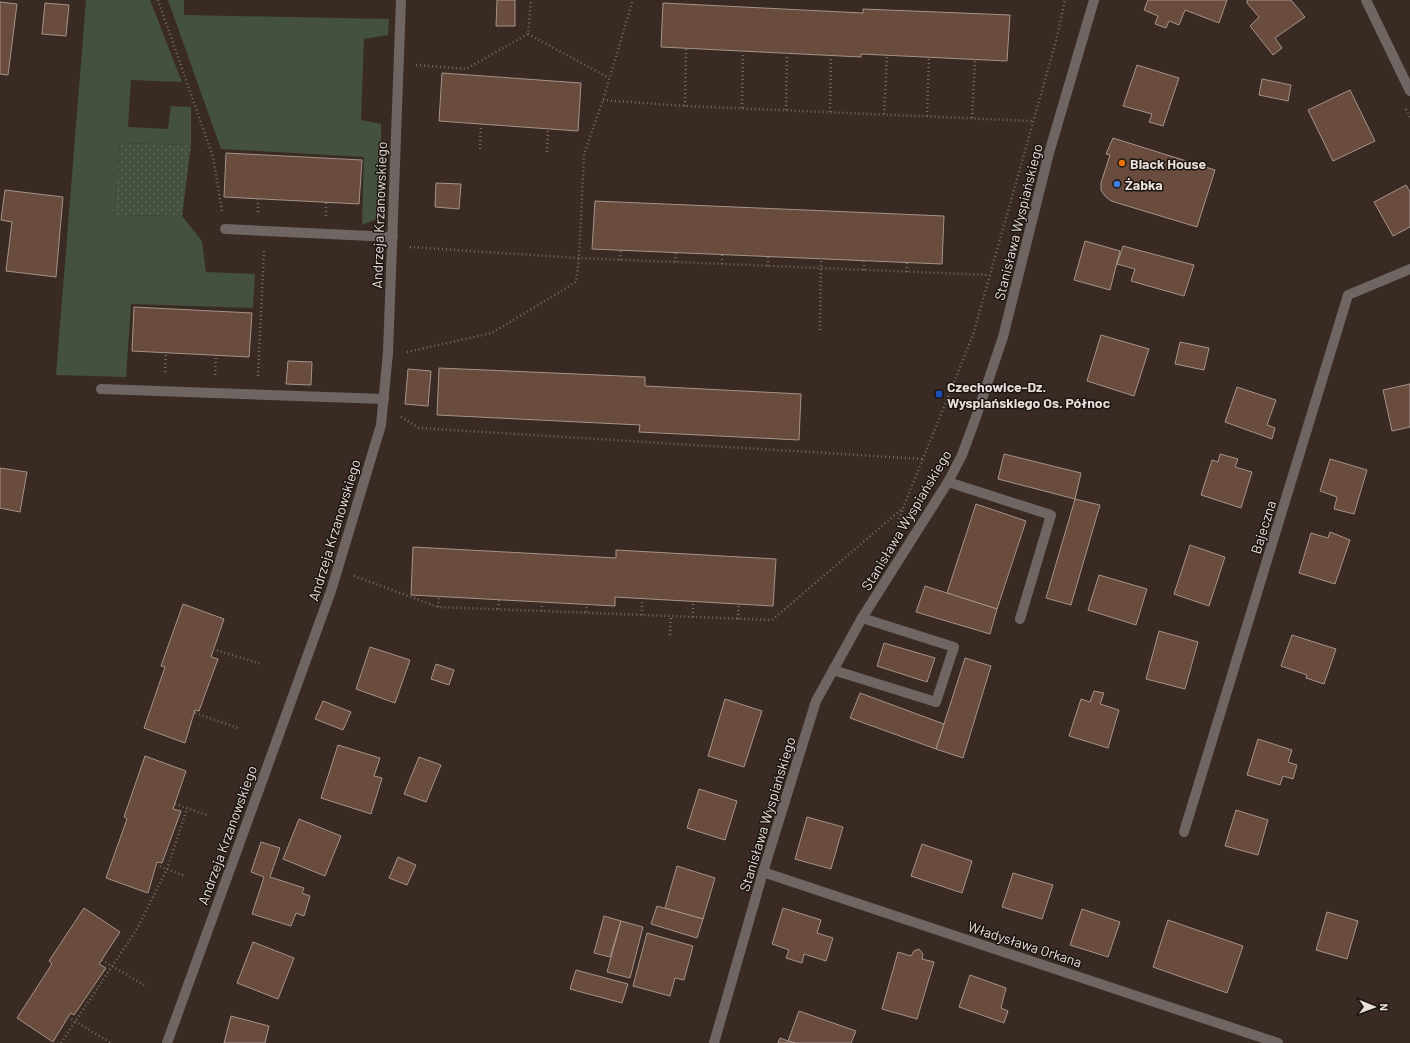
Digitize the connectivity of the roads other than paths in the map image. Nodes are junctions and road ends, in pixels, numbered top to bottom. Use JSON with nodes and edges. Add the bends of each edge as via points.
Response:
{"nodes":[{"id":1,"x":402,"y":0,"type":"edge"},
{"id":2,"x":1094,"y":0,"type":"edge"},
{"id":3,"x":1366,"y":0,"type":"edge"},
{"id":4,"x":1410,"y":92,"type":"edge"},
{"id":5,"x":224,"y":229,"type":"road end"},
{"id":6,"x":393,"y":237,"type":"junction"},
{"id":7,"x":1410,"y":269,"type":"edge"},
{"id":8,"x":101,"y":389,"type":"dead end"},
{"id":9,"x":384,"y":399,"type":"junction"},
{"id":10,"x":948,"y":482,"type":"junction"},
{"id":11,"x":862,"y":618,"type":"junction"},
{"id":12,"x":1020,"y":619,"type":"dead end"},
{"id":13,"x":833,"y":670,"type":"junction"},
{"id":14,"x":1184,"y":832,"type":"dead end"},
{"id":15,"x":763,"y":872,"type":"junction"},
{"id":16,"x":167,"y":1043,"type":"edge"},
{"id":17,"x":714,"y":1043,"type":"edge"},
{"id":18,"x":1278,"y":1043,"type":"edge"}],
"edges":[{"from":1,"to":6,"type":"street","name":"Andrzeja Krzanowskiego"},
{"from":2,"to":10,"type":"street","name":"Stanisława Wyspiańskiego","via":[[1049,153],[1003,337],[962,455]]},
{"from":3,"to":4,"type":"street"},
{"from":5,"to":6,"type":"street"},
{"from":6,"to":9,"type":"street","name":"Andrzeja Krzanowskiego"},
{"from":7,"to":14,"type":"street","name":"Bajeczna","via":[[1348,295]]},
{"from":8,"to":9,"type":"street"},
{"from":9,"to":16,"type":"street","name":"Andrzeja Krzanowskiego","via":[[381,425],[331,591]]},
{"from":10,"to":11,"type":"street","name":"Stanisława Wyspiańskiego"},
{"from":10,"to":12,"type":"street","via":[[1052,515]]},
{"from":11,"to":13,"type":"street","name":"Stanisława Wyspiańskiego"},
{"from":11,"to":13,"type":"street","via":[[954,647],[936,702]]},
{"from":13,"to":15,"type":"street","name":"Stanisława Wyspiańskiego","via":[[816,701]]},
{"from":15,"to":17,"type":"street","name":"Stanisława Wyspiańskiego"},
{"from":15,"to":18,"type":"street","name":"Władysława Orkana"}]}
